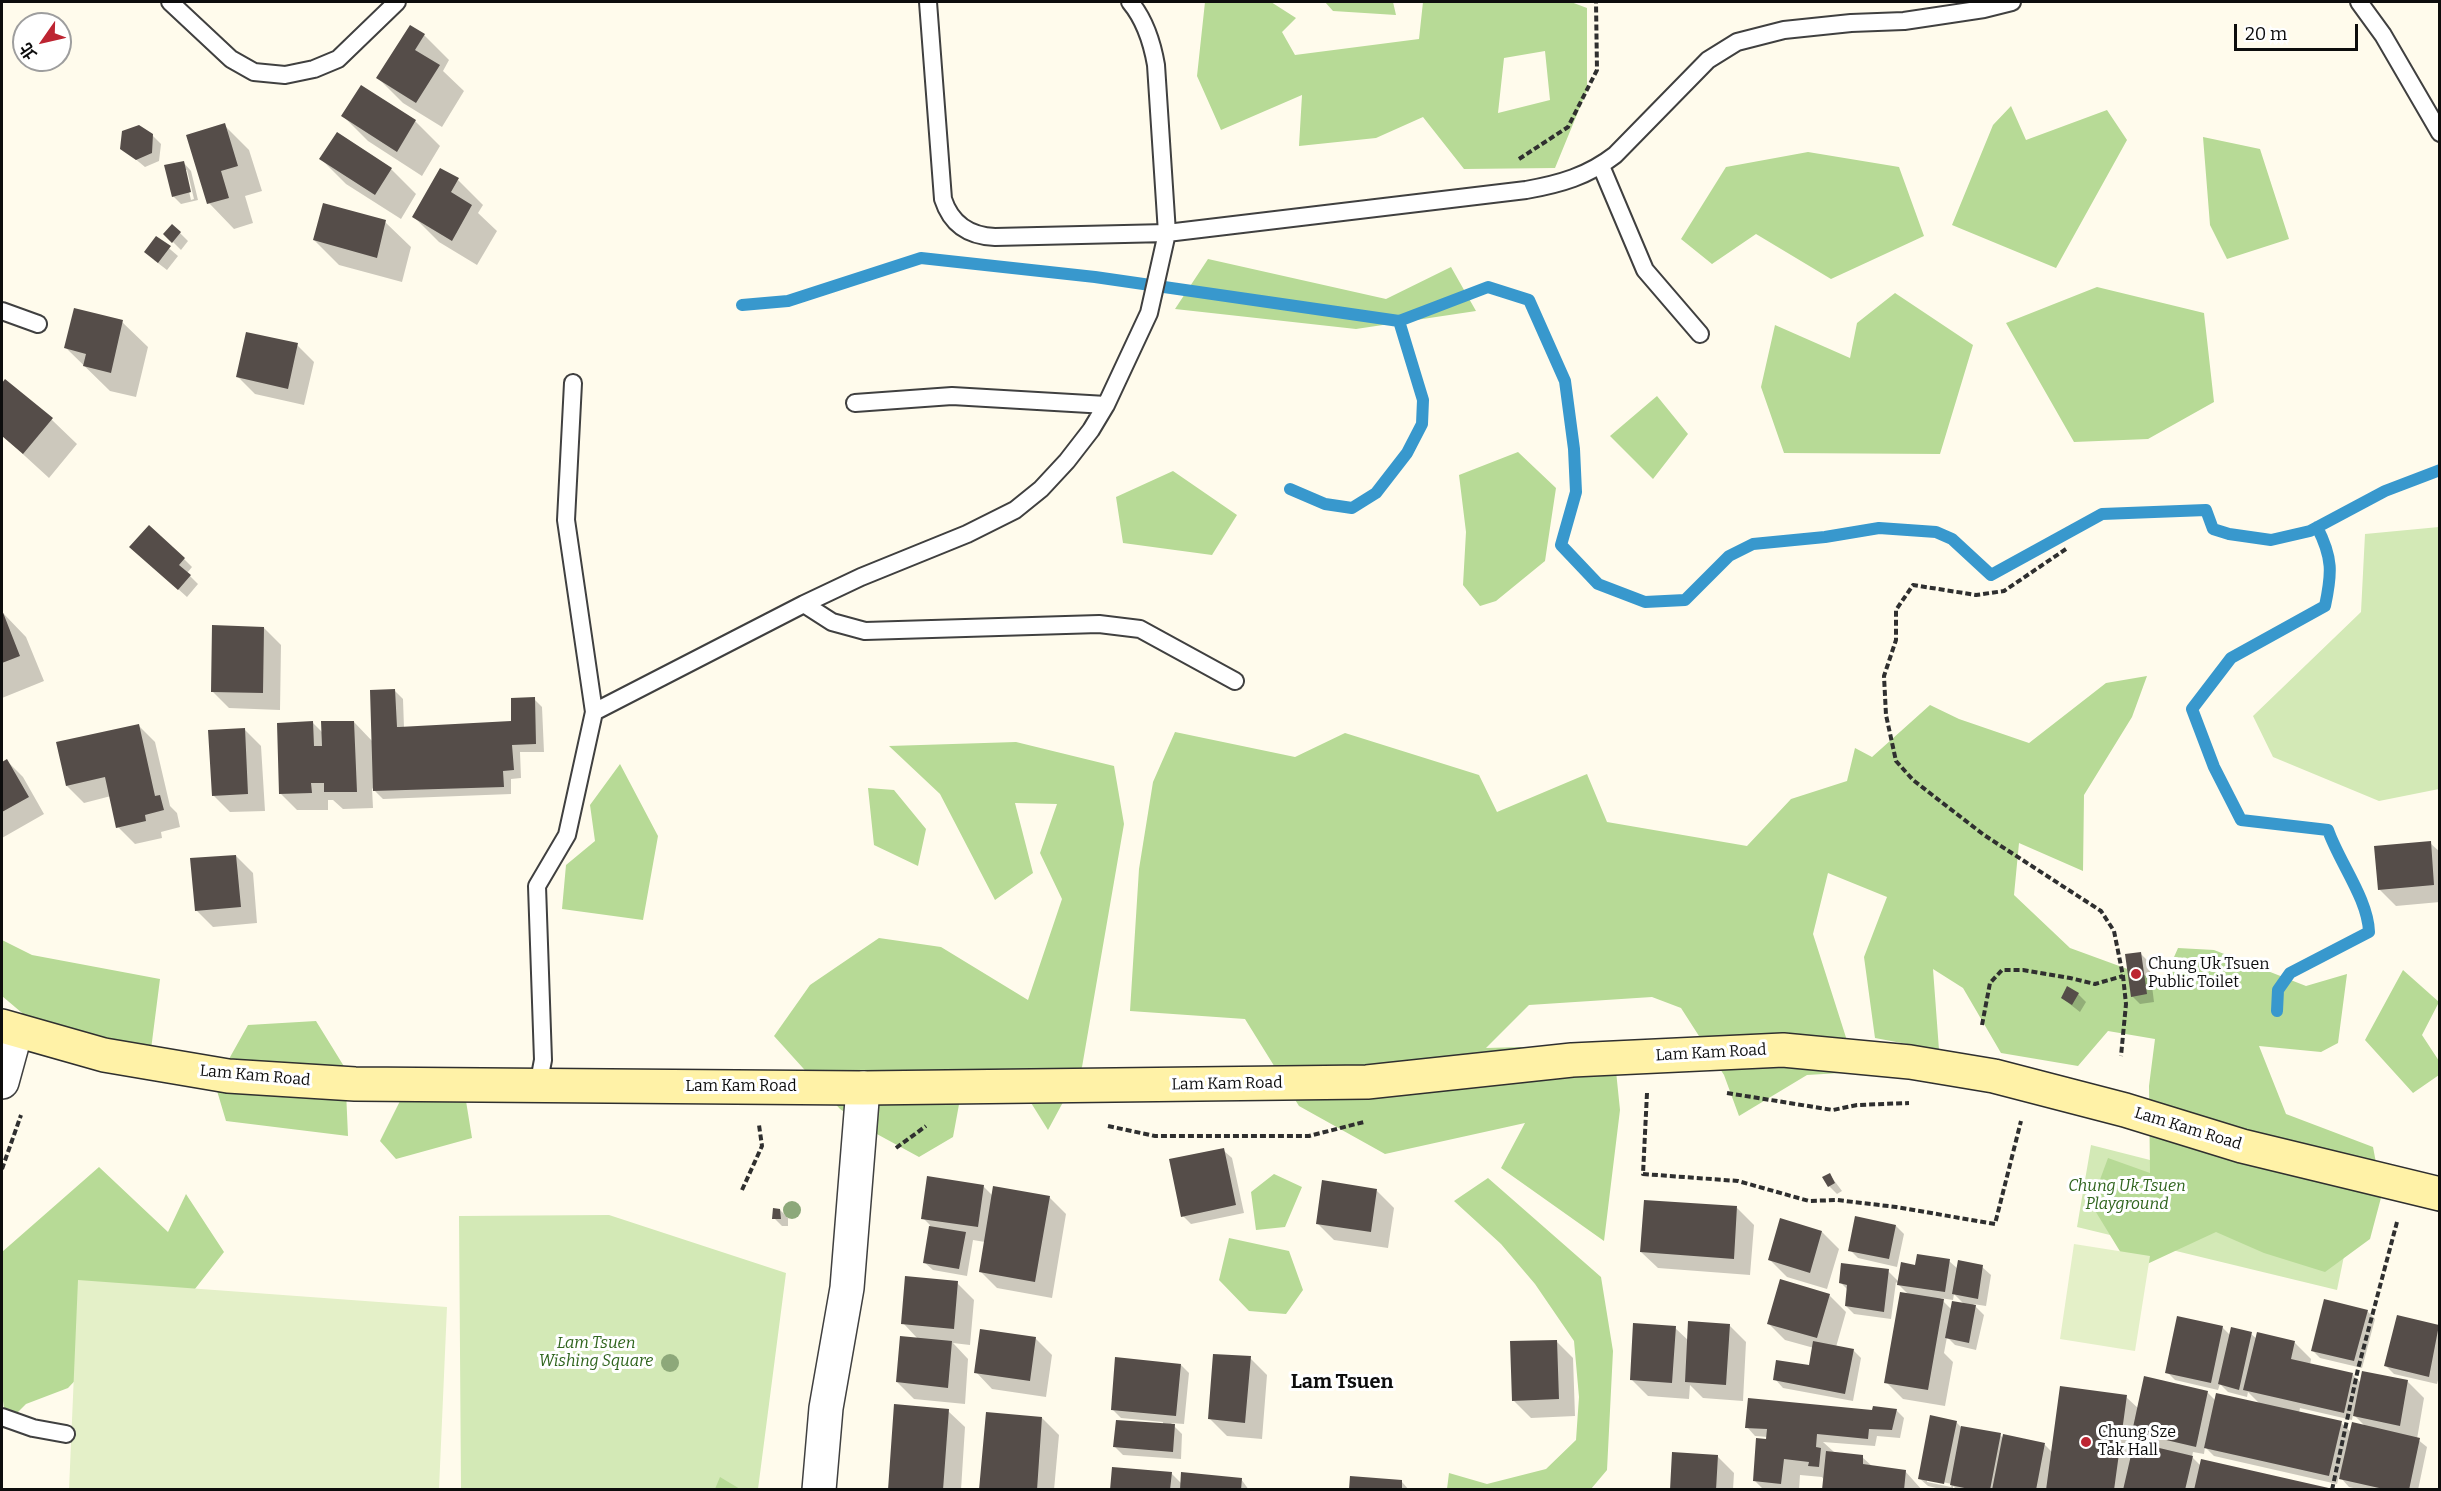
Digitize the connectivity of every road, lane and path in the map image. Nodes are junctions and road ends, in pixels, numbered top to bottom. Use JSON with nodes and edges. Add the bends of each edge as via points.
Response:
{"nodes":[{"id":1,"x":170,"y":2,"type":"edge"},
{"id":2,"x":398,"y":2,"type":"edge"},
{"id":3,"x":928,"y":2,"type":"edge"},
{"id":4,"x":1130,"y":2,"type":"edge"},
{"id":5,"x":1596,"y":2,"type":"edge"},
{"id":6,"x":2012,"y":2,"type":"edge"},
{"id":7,"x":2359,"y":2,"type":"edge"},
{"id":8,"x":2439,"y":133,"type":"edge"},
{"id":9,"x":1510,"y":166,"type":"dead end"},
{"id":10,"x":1601,"y":166,"type":"junction"},
{"id":11,"x":1167,"y":233,"type":"junction"},
{"id":12,"x":2,"y":311,"type":"edge"},
{"id":13,"x":38,"y":324,"type":"dead end"},
{"id":14,"x":1700,"y":334,"type":"dead end"},
{"id":15,"x":573,"y":382,"type":"dead end"},
{"id":16,"x":855,"y":403,"type":"dead end"},
{"id":17,"x":1106,"y":405,"type":"junction"},
{"id":18,"x":2066,"y":549,"type":"dead end"},
{"id":19,"x":804,"y":604,"type":"junction"},
{"id":20,"x":1235,"y":681,"type":"dead end"},
{"id":21,"x":594,"y":712,"type":"junction"},
{"id":22,"x":2123,"y":976,"type":"junction"},
{"id":23,"x":1982,"y":1025,"type":"dead end"},
{"id":24,"x":8,"y":1028,"type":"edge"},
{"id":25,"x":2121,"y":1056,"type":"dead end"},
{"id":26,"x":2,"y":1082,"type":"edge"},
{"id":27,"x":538,"y":1086,"type":"junction"},
{"id":28,"x":863,"y":1088,"type":"junction"},
{"id":29,"x":1716,"y":1091,"type":"dead end"},
{"id":30,"x":1647,"y":1092,"type":"junction"},
{"id":31,"x":1659,"y":1092,"type":"dead end"},
{"id":32,"x":1635,"y":1093,"type":"dead end"},
{"id":33,"x":1915,"y":1103,"type":"dead end"},
{"id":34,"x":21,"y":1113,"type":"dead end"},
{"id":35,"x":2022,"y":1116,"type":"dead end"},
{"id":36,"x":758,"y":1118,"type":"dead end"},
{"id":37,"x":1375,"y":1120,"type":"dead end"},
{"id":38,"x":931,"y":1122,"type":"dead end"},
{"id":39,"x":1099,"y":1124,"type":"dead end"},
{"id":40,"x":893,"y":1150,"type":"dead end"},
{"id":41,"x":2,"y":1169,"type":"edge"},
{"id":42,"x":742,"y":1190,"type":"dead end"},
{"id":43,"x":2439,"y":1194,"type":"edge"},
{"id":44,"x":2387,"y":1218,"type":"dead end"},
{"id":45,"x":2397,"y":1221,"type":"junction"},
{"id":46,"x":2408,"y":1224,"type":"dead end"},
{"id":47,"x":2,"y":1417,"type":"edge"},
{"id":48,"x":66,"y":1434,"type":"dead end"},
{"id":49,"x":819,"y":1490,"type":"edge"},
{"id":50,"x":2332,"y":1490,"type":"edge"}],
"edges":[{"from":1,"to":2,"type":"lane","via":[[231,59],[254,72],[285,75],[338,59]]},
{"from":3,"to":11,"type":"lane","via":[[943,199],[962,228],[972,234],[995,237]]},
{"from":4,"to":11,"type":"lane","via":[[1145,26],[1156,65]]},
{"from":5,"to":9,"type":"path","via":[[1597,70],[1568,127]]},
{"from":6,"to":10,"type":"lane","via":[[1904,21],[1784,30],[1737,42],[1708,60]]},
{"from":7,"to":8,"type":"lane","via":[[2383,35]]},
{"from":10,"to":11,"type":"lane","via":[[1580,177],[1526,190]]},
{"from":10,"to":14,"type":"lane","via":[[1645,270]]},
{"from":11,"to":17,"type":"lane","via":[[1149,313]]},
{"from":12,"to":13,"type":"lane"},
{"from":15,"to":21,"type":"lane","via":[[566,520]]},
{"from":16,"to":17,"type":"lane","via":[[952,396]]},
{"from":17,"to":19,"type":"lane","via":[[1066,461],[1015,510]]},
{"from":18,"to":22,"type":"path","via":[[2004,591],[1976,594],[1913,585],[1896,610],[1896,640],[1884,676],[1886,715],[1896,761],[1913,780],[1984,835],[2101,911],[2114,931]]},
{"from":19,"to":20,"type":"lane","via":[[832,622],[865,631],[1099,624],[1140,629]]},
{"from":19,"to":21,"type":"lane"},
{"from":21,"to":27,"type":"lane","via":[[567,835],[537,886],[543,1060]]},
{"from":22,"to":23,"type":"path","via":[[2095,984],[2023,970],[2002,970],[1990,983]]},
{"from":22,"to":25,"type":"path","via":[[2126,1004]]},
{"from":24,"to":26,"type":"street"},
{"from":24,"to":27,"type":"main road","name":"Lam Kam Road","via":[[104,1055],[228,1076],[355,1084]]},
{"from":27,"to":28,"type":"main road","name":"Lam Kam Road"},
{"from":28,"to":43,"type":"main road","name":"Lam Kam Road","via":[[1367,1082],[1572,1060],[1783,1050],[1910,1062],[1994,1076],[2242,1146]]},
{"from":28,"to":49,"type":"street","via":[[847,1288],[826,1408]]},
{"from":29,"to":33,"type":"path","via":[[1833,1110]]},
{"from":30,"to":31,"type":"path"},
{"from":30,"to":32,"type":"path"},
{"from":30,"to":35,"type":"path","via":[[1643,1174],[1738,1181],[1809,1202],[1837,1200],[1995,1224]]},
{"from":34,"to":41,"type":"path"},
{"from":36,"to":42,"type":"path","via":[[762,1146]]},
{"from":37,"to":39,"type":"path","via":[[1310,1137],[1155,1136]]},
{"from":38,"to":40,"type":"path"},
{"from":44,"to":45,"type":"path"},
{"from":45,"to":46,"type":"path"},
{"from":45,"to":50,"type":"path","via":[[2358,1369]]},
{"from":47,"to":48,"type":"lane"}]}
